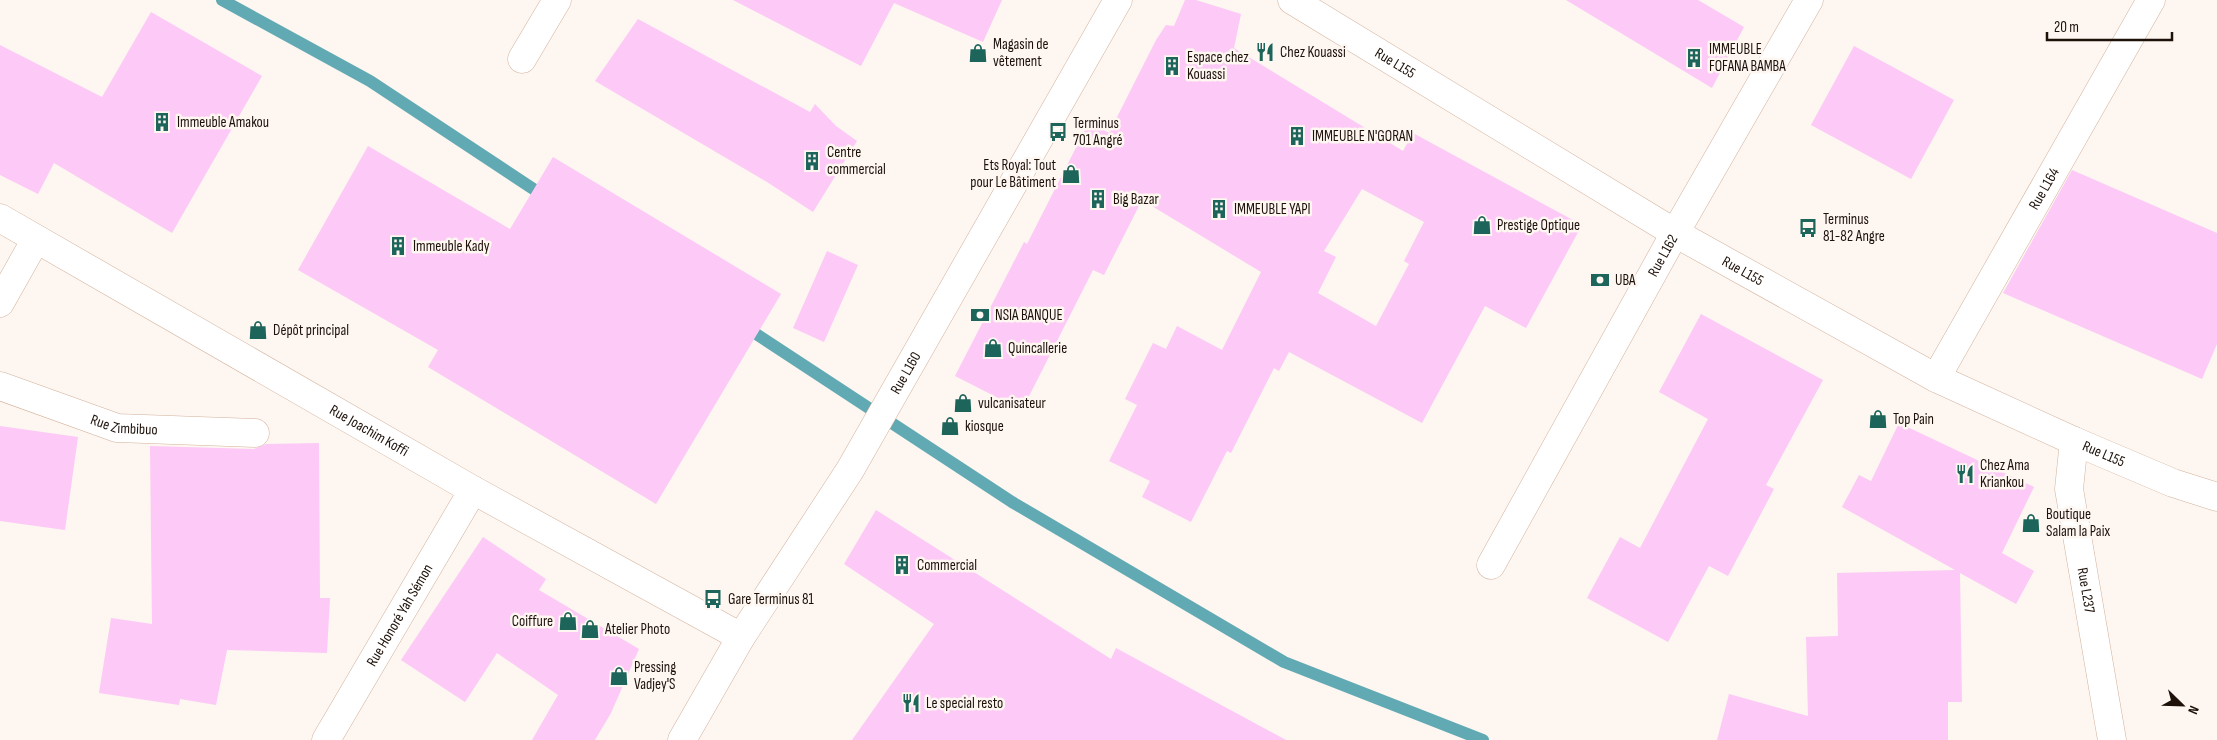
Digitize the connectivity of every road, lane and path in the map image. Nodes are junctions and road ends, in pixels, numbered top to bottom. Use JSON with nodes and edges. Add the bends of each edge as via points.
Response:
{"nodes":[{"id":1,"x":557,"y":0,"type":"edge"},
{"id":2,"x":1118,"y":0,"type":"edge"},
{"id":3,"x":1292,"y":0,"type":"edge"},
{"id":4,"x":1809,"y":0,"type":"edge"},
{"id":5,"x":2150,"y":0,"type":"edge"},
{"id":6,"x":522,"y":59,"type":"dead end"},
{"id":7,"x":0,"y":218,"type":"edge"},
{"id":8,"x":1675,"y":233,"type":"junction"},
{"id":9,"x":36,"y":239,"type":"junction"},
{"id":10,"x":0,"y":302,"type":"edge"},
{"id":11,"x":1936,"y":378,"type":"junction"},
{"id":12,"x":0,"y":386,"type":"edge"},
{"id":13,"x":255,"y":433,"type":"dead end"},
{"id":14,"x":2074,"y":442,"type":"junction"},
{"id":15,"x":473,"y":490,"type":"junction"},
{"id":16,"x":2217,"y":497,"type":"edge"},
{"id":17,"x":1491,"y":566,"type":"dead end"},
{"id":18,"x":741,"y":637,"type":"junction"},
{"id":19,"x":326,"y":740,"type":"edge"},
{"id":20,"x":682,"y":740,"type":"edge"},
{"id":21,"x":2112,"y":740,"type":"edge"}],
"edges":[{"from":1,"to":6,"type":"street"},
{"from":2,"to":18,"type":"street","name":"Rue L160","via":[[850,470]]},
{"from":3,"to":8,"type":"street","name":"Rue L155"},
{"from":4,"to":8,"type":"street","name":"Rue L162"},
{"from":5,"to":11,"type":"street","name":"Rue L164"},
{"from":7,"to":9,"type":"street","name":"Rue Joachim Koffi"},
{"from":8,"to":11,"type":"street","name":"Rue L155"},
{"from":8,"to":17,"type":"street","name":"Rue L162"},
{"from":9,"to":10,"type":"street"},
{"from":9,"to":15,"type":"street","name":"Rue Joachim Koffi"},
{"from":11,"to":14,"type":"street","name":"Rue L155"},
{"from":12,"to":13,"type":"street","name":"Rue Zimbibuo","via":[[116,428]]},
{"from":14,"to":16,"type":"street","name":"Rue L155","via":[[2173,483]]},
{"from":14,"to":21,"type":"street","name":"Rue L237","via":[[2069,489]]},
{"from":15,"to":18,"type":"street","name":"Rue Joachim Koffi"},
{"from":15,"to":19,"type":"street","name":"Rue Honoré Yah Sémon"},
{"from":18,"to":20,"type":"street","name":"Rue L160"}]}
